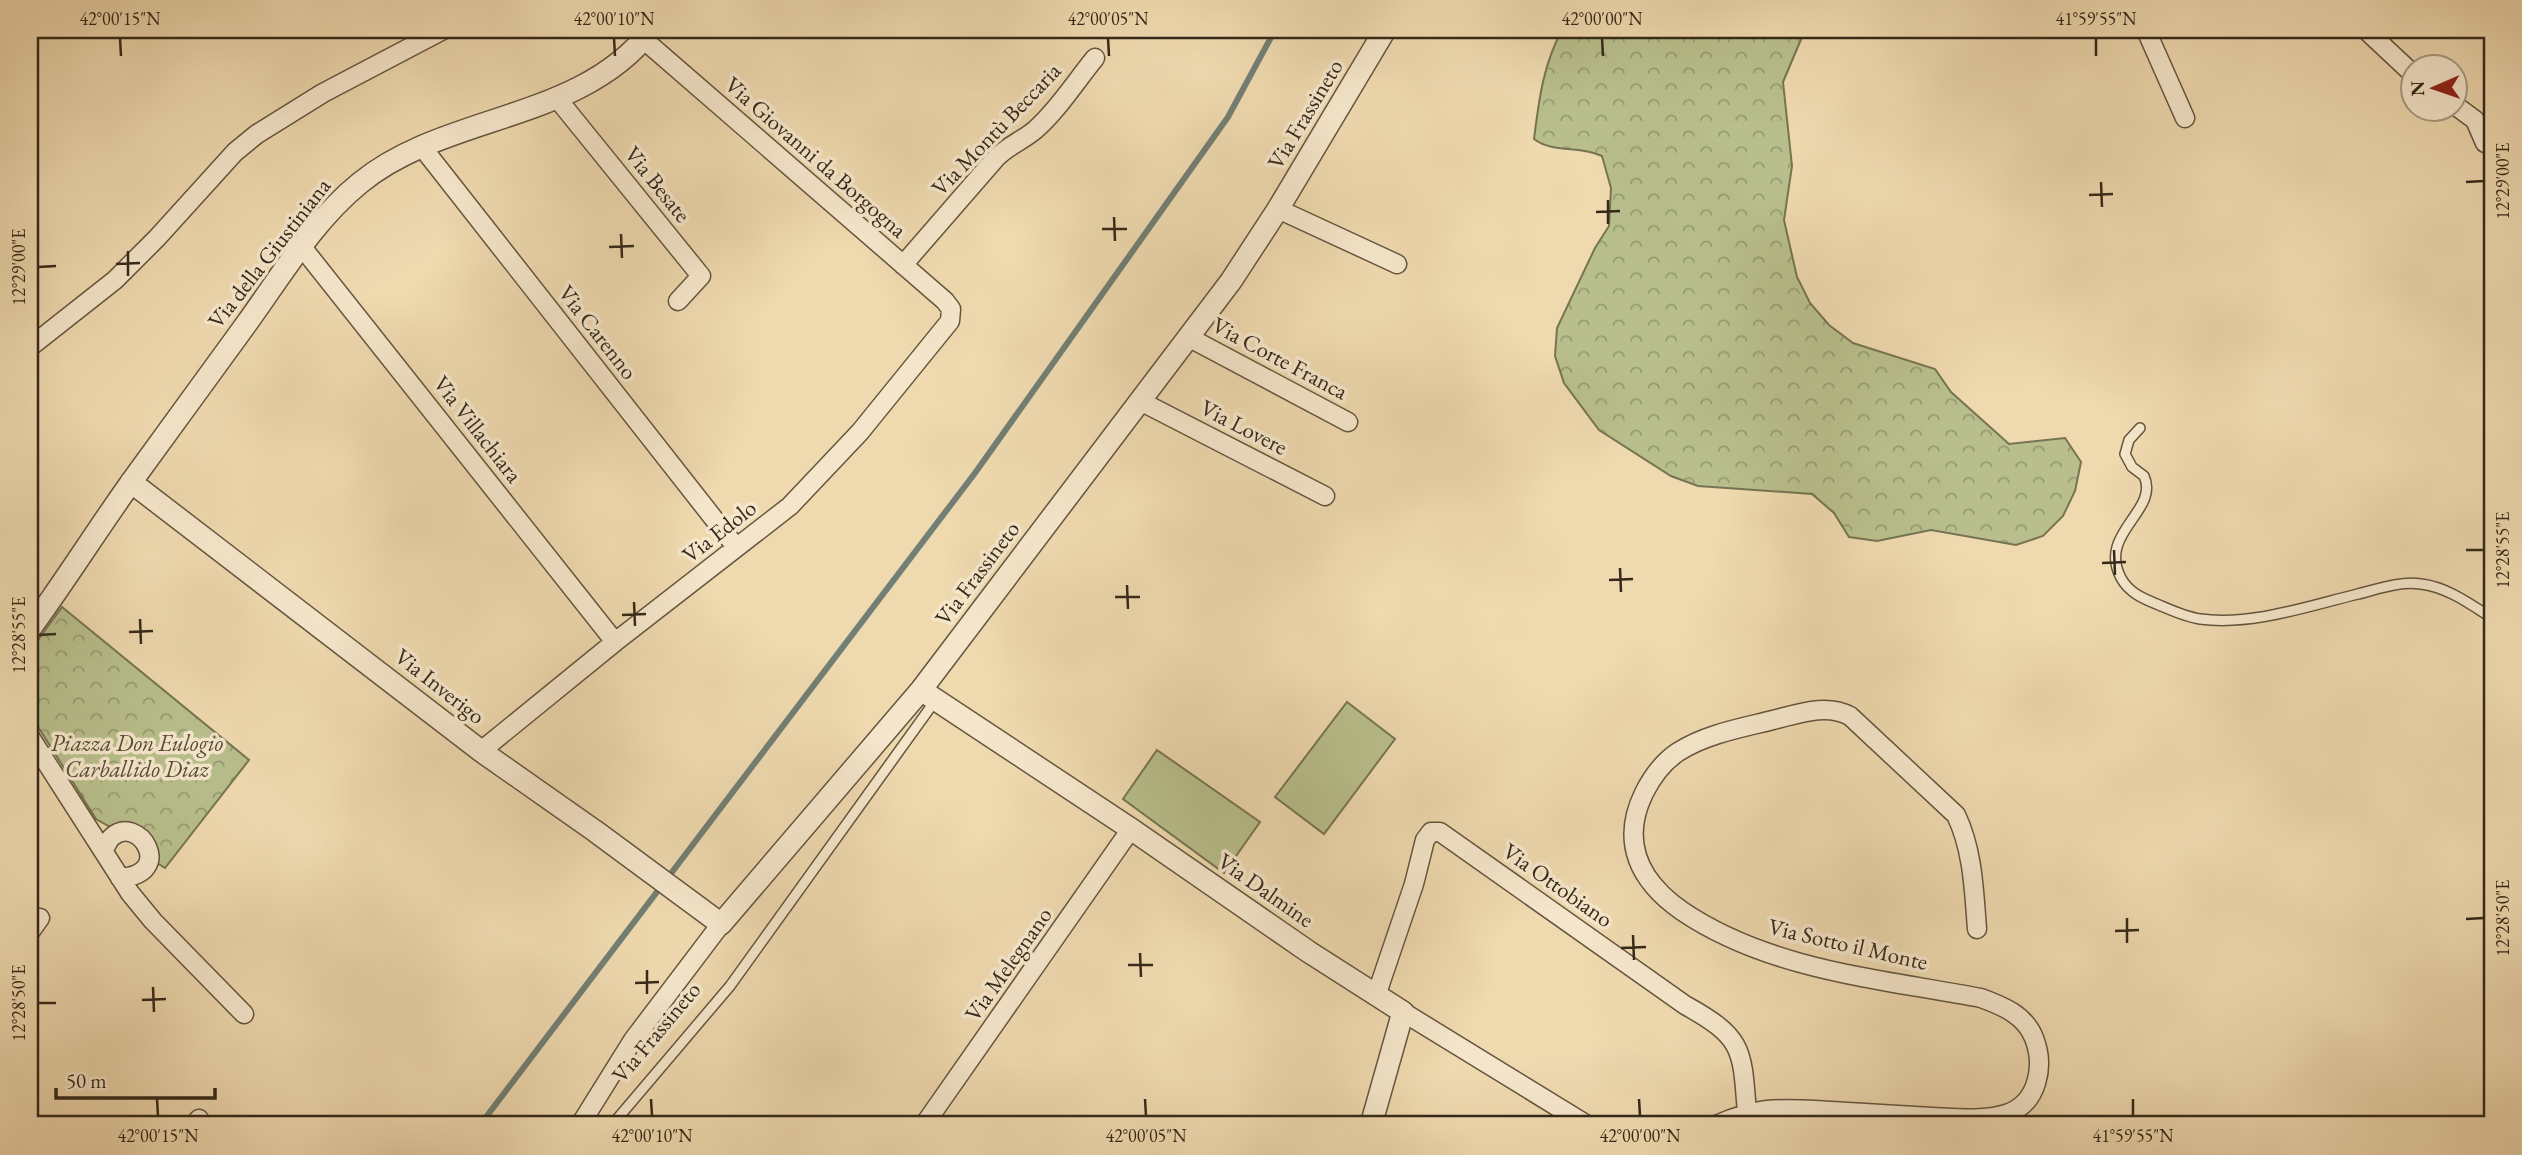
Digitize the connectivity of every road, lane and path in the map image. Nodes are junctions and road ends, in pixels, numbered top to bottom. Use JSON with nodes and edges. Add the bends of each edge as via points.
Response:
{"nodes":[{"id":1,"x":443,"y":30,"type":"edge"},
{"id":2,"x":1385,"y":30,"type":"edge"},
{"id":3,"x":2146,"y":30,"type":"edge"},
{"id":4,"x":2366,"y":30,"type":"edge"},
{"id":5,"x":647,"y":35,"type":"edge"},
{"id":6,"x":1096,"y":58,"type":"dead end"},
{"id":7,"x":2400,"y":63,"type":"edge"},
{"id":8,"x":556,"y":97,"type":"junction"},
{"id":9,"x":2470,"y":117,"type":"edge"},
{"id":10,"x":2185,"y":118,"type":"dead end"},
{"id":11,"x":2485,"y":143,"type":"dead end"},
{"id":12,"x":422,"y":147,"type":"junction"},
{"id":13,"x":1278,"y":209,"type":"junction"},
{"id":14,"x":302,"y":247,"type":"junction"},
{"id":15,"x":1398,"y":264,"type":"dead end"},
{"id":16,"x":903,"y":265,"type":"junction"},
{"id":17,"x":678,"y":301,"type":"dead end"},
{"id":18,"x":951,"y":315,"type":"joint"},
{"id":19,"x":1188,"y":337,"type":"junction"},
{"id":20,"x":30,"y":347,"type":"edge"},
{"id":21,"x":1140,"y":401,"type":"junction"},
{"id":22,"x":1348,"y":422,"type":"dead end"},
{"id":23,"x":2140,"y":428,"type":"dead end"},
{"id":24,"x":131,"y":482,"type":"junction"},
{"id":25,"x":1325,"y":496,"type":"dead end"},
{"id":26,"x":736,"y":547,"type":"junction"},
{"id":27,"x":2492,"y":618,"type":"edge"},
{"id":28,"x":30,"y":629,"type":"edge"},
{"id":29,"x":615,"y":642,"type":"junction"},
{"id":30,"x":928,"y":695,"type":"junction"},
{"id":31,"x":30,"y":737,"type":"edge"},
{"id":32,"x":481,"y":751,"type":"junction"},
{"id":33,"x":1130,"y":829,"type":"junction"},
{"id":34,"x":103,"y":851,"type":"junction"},
{"id":35,"x":120,"y":878,"type":"junction"},
{"id":36,"x":712,"y":918,"type":"junction"},
{"id":37,"x":1977,"y":929,"type":"dead end"},
{"id":38,"x":1376,"y":996,"type":"junction"},
{"id":39,"x":1403,"y":1012,"type":"junction"},
{"id":40,"x":244,"y":1014,"type":"dead end"},
{"id":41,"x":1747,"y":1114,"type":"junction"},
{"id":42,"x":30,"y":1120,"type":"edge"},
{"id":43,"x":35,"y":1125,"type":"edge"},
{"id":44,"x":580,"y":1125,"type":"edge"},
{"id":45,"x":612,"y":1125,"type":"edge"},
{"id":46,"x":924,"y":1125,"type":"edge"},
{"id":47,"x":1371,"y":1125,"type":"edge"},
{"id":48,"x":1587,"y":1125,"type":"edge"},
{"id":49,"x":1716,"y":1125,"type":"edge"}],
"edges":[{"from":1,"to":20,"type":"street","via":[[323,93],[251,138],[115,280]]},
{"from":2,"to":13,"type":"street","name":"Via Frassineto"},
{"from":3,"to":10,"type":"street"},
{"from":4,"to":7,"type":"street"},
{"from":5,"to":8,"type":"street","name":"Via della Giustiniana","via":[[604,74]]},
{"from":5,"to":16,"type":"street","name":"Via Giovanni da Borgogna"},
{"from":6,"to":16,"type":"street","name":"Via Montù Beccaria","via":[[1045,120],[995,159]]},
{"from":8,"to":12,"type":"street","name":"Via della Giustiniana"},
{"from":8,"to":17,"type":"street","name":"Via Besate","via":[[701,276]]},
{"from":9,"to":11,"type":"street"},
{"from":12,"to":14,"type":"street","name":"Via della Giustiniana","via":[[361,182]]},
{"from":12,"to":26,"type":"street","name":"Via Carenno"},
{"from":13,"to":15,"type":"street"},
{"from":13,"to":19,"type":"street","name":"Via Frassineto"},
{"from":14,"to":24,"type":"street","name":"Via della Giustiniana"},
{"from":14,"to":29,"type":"street","name":"Via Villachiara"},
{"from":16,"to":18,"type":"street","name":"Via Giovanni da Borgogna","via":[[945,301]]},
{"from":18,"to":26,"type":"street","name":"Via Edolo","via":[[945,330],[860,432],[790,506]]},
{"from":19,"to":21,"type":"street","name":"Via Frassineto"},
{"from":19,"to":22,"type":"street","name":"Via Corte Franca"},
{"from":21,"to":25,"type":"street","name":"Via Lovere"},
{"from":21,"to":30,"type":"street","name":"Via Frassineto"},
{"from":23,"to":27,"type":"lane","via":[[2125,454],[2144,476],[2147,491],[2122,532],[2116,556],[2122,580],[2137,595],[2183,615],[2227,621],[2420,583],[2453,594]]},
{"from":24,"to":28,"type":"street","name":"Via della Giustiniana"},
{"from":24,"to":32,"type":"street","name":"Via Inverigo"},
{"from":26,"to":29,"type":"street","name":"Via Edolo"},
{"from":29,"to":32,"type":"street","name":"Via Edolo"},
{"from":30,"to":33,"type":"street","name":"Via Dalmine"},
{"from":30,"to":36,"type":"street","name":"Via Frassineto"},
{"from":30,"to":45,"type":"lane","name":"Via Frassineto","via":[[730,986]]},
{"from":31,"to":34,"type":"street"},
{"from":32,"to":36,"type":"street","name":"Via Inverigo"},
{"from":33,"to":38,"type":"street","name":"Via Dalmine"},
{"from":33,"to":46,"type":"street","name":"Via Melegnano"},
{"from":34,"to":35,"type":"street"},
{"from":34,"to":35,"type":"street","via":[[118,833],[134,833],[146,843],[149,859],[142,873]]},
{"from":35,"to":40,"type":"street","via":[[153,921]]},
{"from":36,"to":44,"type":"street","name":"Via Frassineto"},
{"from":37,"to":41,"type":"street","name":"Via Sotto il Monte","via":[[1969,853],[1956,815],[1850,716],[1835,710],[1813,710],[1724,733],[1675,754],[1648,786],[1633,835],[1643,869],[1671,902],[1715,930],[1771,955],[1992,1002],[2021,1018],[2038,1050],[2039,1072],[2031,1094],[2021,1106],[2001,1115],[1953,1118],[1787,1109]]},
{"from":38,"to":39,"type":"street","name":"Via Dalmine"},
{"from":38,"to":41,"type":"street","name":"Via Ottobiano","via":[[1425,840],[1431,832],[1440,832],[1721,1027],[1740,1054]]},
{"from":39,"to":47,"type":"street"},
{"from":39,"to":48,"type":"street","name":"Via Dalmine"},
{"from":41,"to":49,"type":"street","name":"Via Sotto il Monte"},
{"from":42,"to":43,"type":"street"}]}
